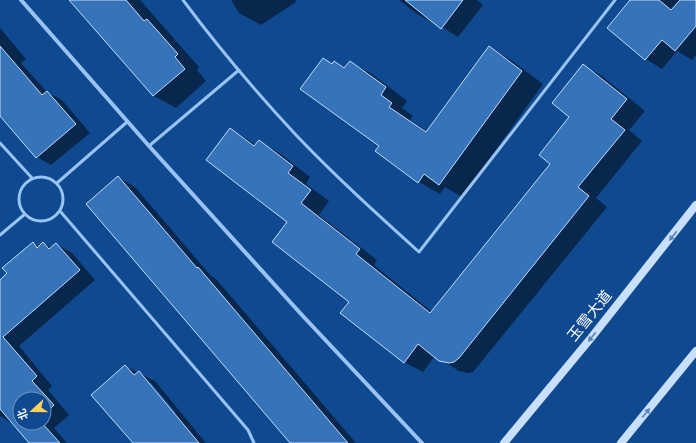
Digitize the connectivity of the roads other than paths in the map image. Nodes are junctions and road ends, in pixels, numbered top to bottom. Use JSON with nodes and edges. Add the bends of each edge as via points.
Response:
{"nodes":[{"id":1,"x":21,"y":0,"type":"edge"},
{"id":2,"x":183,"y":0,"type":"edge"},
{"id":3,"x":616,"y":0,"type":"edge"},
{"id":4,"x":239,"y":70,"type":"junction"},
{"id":5,"x":127,"y":122,"type":"junction"},
{"id":6,"x":0,"y":143,"type":"edge"},
{"id":7,"x":149,"y":146,"type":"junction"},
{"id":8,"x":32,"y":178,"type":"junction"},
{"id":9,"x":57,"y":183,"type":"junction"},
{"id":10,"x":696,"y":205,"type":"edge"},
{"id":11,"x":60,"y":211,"type":"junction"},
{"id":12,"x":25,"y":214,"type":"junction"},
{"id":13,"x":0,"y":235,"type":"edge"},
{"id":14,"x":696,"y":351,"type":"edge"},
{"id":15,"x":254,"y":443,"type":"edge"},
{"id":16,"x":422,"y":443,"type":"edge"},
{"id":17,"x":504,"y":443,"type":"edge"},
{"id":18,"x":621,"y":443,"type":"edge"}],
"edges":[{"from":1,"to":5,"type":"street"},
{"from":2,"to":4,"type":"lane"},
{"from":3,"to":4,"type":"lane","via":[[419,252],[296,135]]},
{"from":4,"to":7,"type":"lane"},
{"from":5,"to":7,"type":"street"},
{"from":5,"to":9,"type":"lane"},
{"from":6,"to":8,"type":"lane"},
{"from":7,"to":16,"type":"street"},
{"from":8,"to":9,"type":"lane","via":[[45,176]]},
{"from":8,"to":12,"type":"lane","via":[[21,188],[18,196]]},
{"from":9,"to":11,"type":"lane","via":[[63,194]]},
{"from":10,"to":17,"type":"main road","name":"玉雪大道","one_way":true},
{"from":11,"to":12,"type":"lane","via":[[47,221],[31,219]]},
{"from":11,"to":15,"type":"lane","via":[[248,430]]},
{"from":12,"to":13,"type":"lane"},
{"from":18,"to":14,"type":"main road","one_way":true}]}
